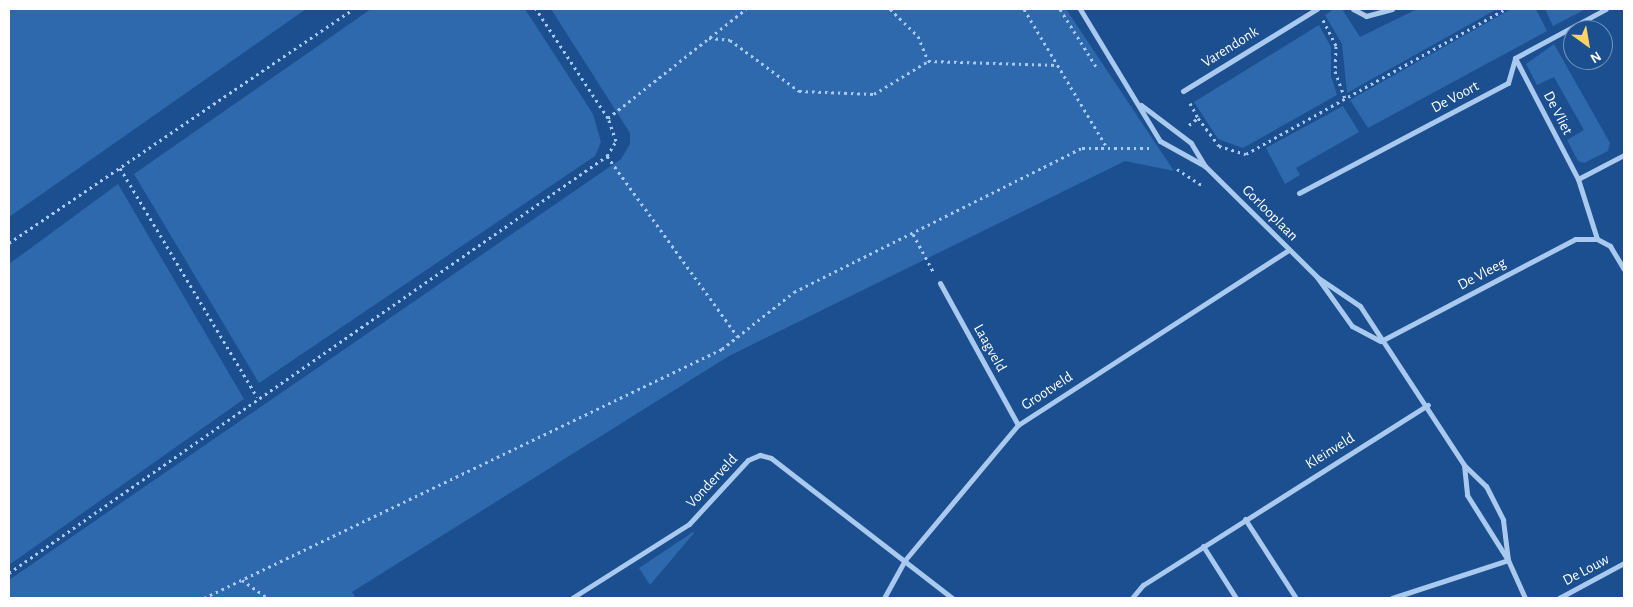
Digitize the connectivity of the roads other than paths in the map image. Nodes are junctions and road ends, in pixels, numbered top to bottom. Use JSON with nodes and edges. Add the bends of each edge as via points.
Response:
{"nodes":[{"id":1,"x":1080,"y":9,"type":"edge"},
{"id":2,"x":1316,"y":9,"type":"edge"},
{"id":3,"x":1353,"y":9,"type":"edge"},
{"id":4,"x":1392,"y":9,"type":"edge"},
{"id":5,"x":1606,"y":9,"type":"edge"},
{"id":6,"x":1515,"y":58,"type":"junction"},
{"id":7,"x":1183,"y":92,"type":"dead end"},
{"id":8,"x":1141,"y":105,"type":"junction"},
{"id":9,"x":1624,"y":154,"type":"edge"},
{"id":10,"x":1205,"y":166,"type":"junction"},
{"id":11,"x":1578,"y":179,"type":"junction"},
{"id":12,"x":1298,"y":193,"type":"dead end"},
{"id":13,"x":1597,"y":239,"type":"junction"},
{"id":14,"x":1288,"y":250,"type":"junction"},
{"id":15,"x":1624,"y":269,"type":"edge"},
{"id":16,"x":1317,"y":277,"type":"junction"},
{"id":17,"x":940,"y":283,"type":"road end"},
{"id":18,"x":1380,"y":341,"type":"junction"},
{"id":19,"x":1428,"y":405,"type":"junction"},
{"id":20,"x":1018,"y":425,"type":"junction"},
{"id":21,"x":1464,"y":465,"type":"junction"},
{"id":22,"x":1244,"y":519,"type":"junction"},
{"id":23,"x":1202,"y":546,"type":"junction"},
{"id":24,"x":905,"y":560,"type":"junction"},
{"id":25,"x":1508,"y":560,"type":"junction"},
{"id":26,"x":1624,"y":563,"type":"edge"},
{"id":27,"x":572,"y":598,"type":"edge"},
{"id":28,"x":884,"y":598,"type":"edge"},
{"id":29,"x":952,"y":598,"type":"edge"},
{"id":30,"x":1132,"y":598,"type":"edge"},
{"id":31,"x":1236,"y":598,"type":"edge"},
{"id":32,"x":1296,"y":598,"type":"edge"},
{"id":33,"x":1392,"y":598,"type":"edge"},
{"id":34,"x":1525,"y":598,"type":"edge"},
{"id":35,"x":1559,"y":598,"type":"edge"}],
"edges":[{"from":1,"to":8,"type":"street","name":"Gorlooplaan"},
{"from":2,"to":7,"type":"street","name":"Varendonk"},
{"from":3,"to":4,"type":"street","via":[[1366,16]]},
{"from":5,"to":6,"type":"street"},
{"from":6,"to":11,"type":"street","name":"De Vliet"},
{"from":6,"to":12,"type":"street","name":"De Voort","via":[[1508,83]]},
{"from":8,"to":10,"type":"street","name":"Gorlooplaan","via":[[1179,130]]},
{"from":8,"to":10,"type":"street","name":"Gorlooplaan","via":[[1160,141]]},
{"from":9,"to":11,"type":"street"},
{"from":10,"to":14,"type":"street","name":"Gorlooplaan"},
{"from":11,"to":13,"type":"street","name":"De Vliet"},
{"from":13,"to":15,"type":"street","via":[[1610,246]]},
{"from":13,"to":18,"type":"street","name":"De Vleeg","via":[[1575,239]]},
{"from":14,"to":16,"type":"street","name":"Gorlooplaan"},
{"from":14,"to":20,"type":"street","name":"Grootveld"},
{"from":16,"to":18,"type":"street","name":"Gorlooplaan","via":[[1347,321]]},
{"from":16,"to":18,"type":"street","name":"Gorlooplaan","via":[[1360,306]]},
{"from":17,"to":20,"type":"street","name":"Laagveld"},
{"from":18,"to":19,"type":"street","name":"Gorlooplaan"},
{"from":19,"to":21,"type":"street","name":"Gorlooplaan"},
{"from":19,"to":22,"type":"street","name":"Kleinveld"},
{"from":20,"to":24,"type":"street","name":"Grootveld"},
{"from":21,"to":25,"type":"street","name":"Gorlooplaan","via":[[1467,495]]},
{"from":21,"to":25,"type":"street","name":"Gorlooplaan","via":[[1486,486],[1497,506]]},
{"from":22,"to":23,"type":"street","name":"Kleinveld"},
{"from":22,"to":32,"type":"street"},
{"from":23,"to":30,"type":"street","name":"Kleinveld","via":[[1143,585]]},
{"from":23,"to":31,"type":"street"},
{"from":24,"to":27,"type":"street","name":"Vonderveld","via":[[771,458],[760,455],[748,460],[689,524]]},
{"from":24,"to":28,"type":"street"},
{"from":24,"to":29,"type":"street"},
{"from":25,"to":33,"type":"street"},
{"from":25,"to":34,"type":"street","name":"Gorlooplaan"},
{"from":26,"to":35,"type":"street","name":"De Louw"}]}
